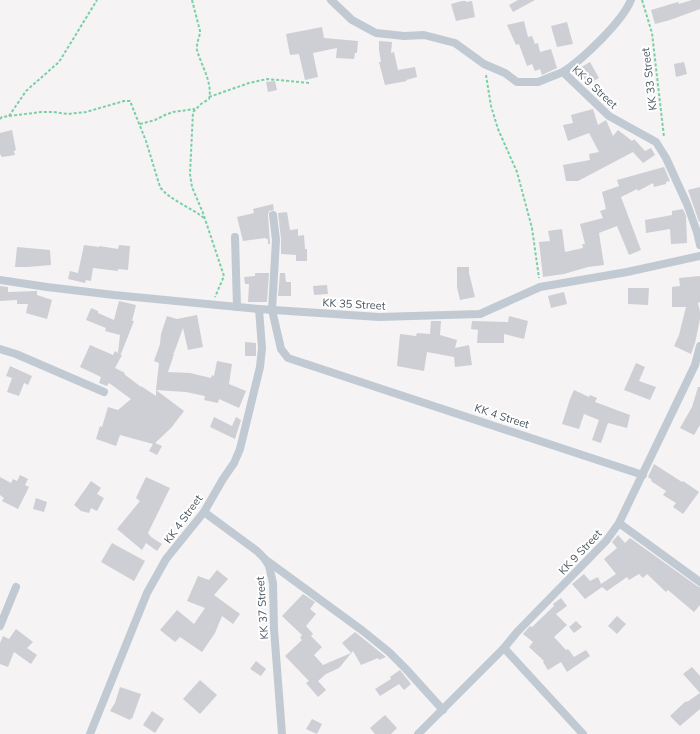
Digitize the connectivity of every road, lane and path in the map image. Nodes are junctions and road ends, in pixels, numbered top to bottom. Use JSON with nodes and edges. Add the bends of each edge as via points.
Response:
{"nodes":[{"id":1,"x":97,"y":0,"type":"edge"},
{"id":2,"x":192,"y":0,"type":"edge"},
{"id":3,"x":331,"y":0,"type":"edge"},
{"id":4,"x":631,"y":0,"type":"edge"},
{"id":5,"x":642,"y":0,"type":"edge"},
{"id":6,"x":484,"y":64,"type":"junction"},
{"id":7,"x":563,"y":72,"type":"junction"},
{"id":8,"x":310,"y":83,"type":"dead end"},
{"id":9,"x":209,"y":97,"type":"junction"},
{"id":10,"x":196,"y":108,"type":"junction"},
{"id":11,"x":9,"y":116,"type":"junction"},
{"id":12,"x":0,"y":120,"type":"edge"},
{"id":13,"x":140,"y":124,"type":"junction"},
{"id":14,"x":665,"y":142,"type":"dead end"},
{"id":15,"x":273,"y":215,"type":"dead end"},
{"id":16,"x":205,"y":219,"type":"junction"},
{"id":17,"x":235,"y":237,"type":"dead end"},
{"id":18,"x":700,"y":245,"type":"edge"},
{"id":19,"x":700,"y":256,"type":"edge"},
{"id":20,"x":0,"y":280,"type":"edge"},
{"id":21,"x":540,"y":287,"type":"junction"},
{"id":22,"x":211,"y":305,"type":"junction"},
{"id":23,"x":237,"y":307,"type":"junction"},
{"id":24,"x":259,"y":310,"type":"junction"},
{"id":25,"x":272,"y":310,"type":"junction"},
{"id":26,"x":700,"y":346,"type":"edge"},
{"id":27,"x":0,"y":349,"type":"edge"},
{"id":28,"x":104,"y":392,"type":"dead end"},
{"id":29,"x":643,"y":475,"type":"junction"},
{"id":30,"x":204,"y":512,"type":"junction"},
{"id":31,"x":620,"y":523,"type":"junction"},
{"id":32,"x":264,"y":558,"type":"junction"},
{"id":33,"x":700,"y":582,"type":"edge"},
{"id":34,"x":16,"y":586,"type":"dead end"},
{"id":35,"x":0,"y":626,"type":"edge"},
{"id":36,"x":504,"y":648,"type":"junction"},
{"id":37,"x":443,"y":710,"type":"junction"},
{"id":38,"x":90,"y":734,"type":"edge"},
{"id":39,"x":282,"y":734,"type":"edge"},
{"id":40,"x":418,"y":734,"type":"edge"},
{"id":41,"x":583,"y":734,"type":"edge"}],
"edges":[{"from":1,"to":11,"type":"path","via":[[59,62],[26,91]]},
{"from":2,"to":9,"type":"path","via":[[200,31],[198,51],[206,75]]},
{"from":3,"to":6,"type":"street","name":"KK 9 Street","via":[[352,20],[376,34],[424,35],[455,44]]},
{"from":4,"to":7,"type":"street","via":[[620,19],[576,64]]},
{"from":5,"to":14,"type":"path","name":"KK 33 Street","via":[[652,34]]},
{"from":6,"to":7,"type":"street","name":"KK 9 Street","via":[[517,82],[538,82]]},
{"from":6,"to":21,"type":"path","via":[[494,118],[517,172],[532,228]]},
{"from":7,"to":18,"type":"street","name":"KK 9 Street","via":[[609,116],[656,142],[687,204],[698,232]]},
{"from":8,"to":9,"type":"path","via":[[268,79]]},
{"from":9,"to":10,"type":"path"},
{"from":10,"to":13,"type":"path","via":[[174,112]]},
{"from":10,"to":16,"type":"path","via":[[192,123],[190,174],[192,187]]},
{"from":11,"to":12,"type":"path"},
{"from":11,"to":13,"type":"path","via":[[41,112],[86,112],[128,100]]},
{"from":13,"to":16,"type":"path","via":[[162,190]]},
{"from":15,"to":25,"type":"street","name":"KK 4 Street","via":[[276,240]]},
{"from":16,"to":22,"type":"path","via":[[224,276]]},
{"from":17,"to":23,"type":"street"},
{"from":19,"to":21,"type":"street","name":"KK 35 Street"},
{"from":20,"to":22,"type":"street","name":"KK 35 Street","via":[[47,288]]},
{"from":21,"to":25,"type":"street","name":"KK 35 Street","via":[[480,314],[379,317]]},
{"from":22,"to":23,"type":"street","name":"KK 35 Street"},
{"from":23,"to":24,"type":"street","name":"KK 35 Street"},
{"from":24,"to":25,"type":"street","name":"KK 35 Street"},
{"from":24,"to":30,"type":"street","name":"KK 4 Street","via":[[262,348],[260,367],[240,449]]},
{"from":25,"to":29,"type":"street","name":"KK 4 Street","via":[[281,349],[292,360]]},
{"from":26,"to":29,"type":"street","name":"KK 9 Street","via":[[695,365]]},
{"from":27,"to":28,"type":"street"},
{"from":29,"to":31,"type":"street","name":"KK 9 Street"},
{"from":30,"to":32,"type":"street"},
{"from":30,"to":38,"type":"street","name":"KK 4 Street","via":[[166,559],[147,593]]},
{"from":31,"to":33,"type":"street"},
{"from":31,"to":36,"type":"street","name":"KK 9 Street"},
{"from":32,"to":37,"type":"street","via":[[388,652]]},
{"from":32,"to":39,"type":"street","name":"KK 37 Street","via":[[273,583]]},
{"from":34,"to":35,"type":"street"},
{"from":36,"to":37,"type":"street","name":"KK 9 Street"},
{"from":36,"to":41,"type":"street"},
{"from":37,"to":40,"type":"street","name":"KK 9 Street"}]}
